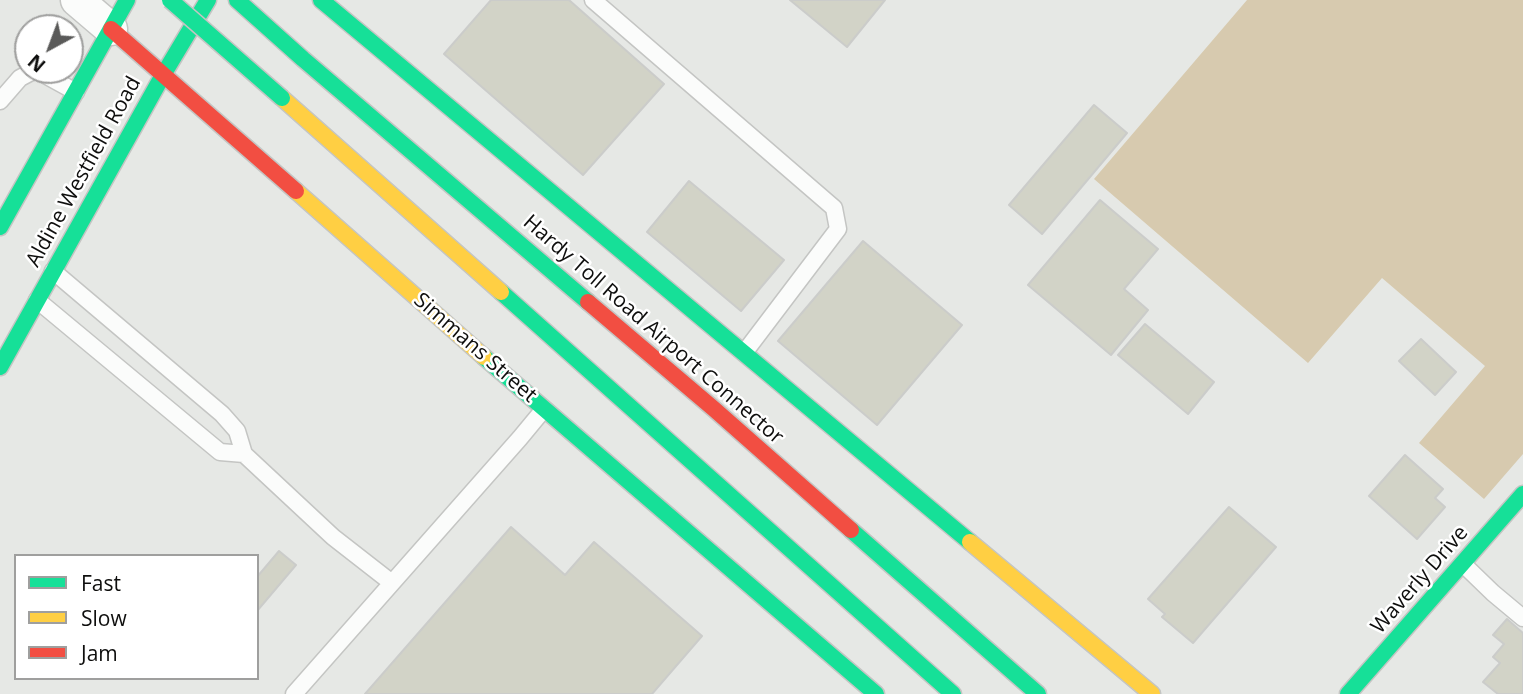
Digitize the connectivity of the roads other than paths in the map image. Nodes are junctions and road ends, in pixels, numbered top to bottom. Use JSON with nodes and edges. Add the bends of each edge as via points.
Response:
{"nodes":[{"id":1,"x":77,"y":0,"type":"edge"},
{"id":2,"x":127,"y":0,"type":"edge"},
{"id":3,"x":170,"y":0,"type":"edge"},
{"id":4,"x":208,"y":0,"type":"edge"},
{"id":5,"x":237,"y":0,"type":"edge"},
{"id":6,"x":321,"y":0,"type":"edge"},
{"id":7,"x":593,"y":0,"type":"edge"},
{"id":8,"x":111,"y":29,"type":"junction"},
{"id":9,"x":163,"y":75,"type":"junction"},
{"id":10,"x":15,"y":84,"type":"edge"},
{"id":11,"x":61,"y":84,"type":"edge"},
{"id":12,"x":76,"y":92,"type":"junction"},
{"id":13,"x":0,"y":101,"type":"edge"},
{"id":14,"x":2,"y":220,"type":"edge"},
{"id":15,"x":53,"y":271,"type":"junction"},
{"id":16,"x":37,"y":300,"type":"junction"},
{"id":17,"x":744,"y":353,"type":"junction"},
{"id":18,"x":0,"y":367,"type":"edge"},
{"id":19,"x":544,"y":408,"type":"junction"},
{"id":20,"x":244,"y":454,"type":"junction"},
{"id":21,"x":1523,"y":494,"type":"edge"},
{"id":22,"x":1463,"y":564,"type":"junction"},
{"id":23,"x":392,"y":583,"type":"junction"},
{"id":24,"x":1031,"y":593,"type":"junction"},
{"id":25,"x":1523,"y":618,"type":"edge"},
{"id":26,"x":1079,"y":654,"type":"dead end"},
{"id":27,"x":294,"y":694,"type":"edge"},
{"id":28,"x":876,"y":694,"type":"edge"},
{"id":29,"x":953,"y":694,"type":"edge"},
{"id":30,"x":1038,"y":694,"type":"edge"},
{"id":31,"x":1152,"y":694,"type":"edge"},
{"id":32,"x":1348,"y":694,"type":"edge"}],
"edges":[{"from":1,"to":8,"type":"street","name":"Simmans Street"},
{"from":2,"to":8,"type":"main road"},
{"from":3,"to":29,"type":"main road","bridge":true},
{"from":4,"to":9,"type":"main road","name":"Aldine Westfield Road"},
{"from":5,"to":30,"type":"main road","name":"Hardy Toll Road Airport Connector"},
{"from":6,"to":17,"type":"main road"},
{"from":7,"to":17,"type":"lane","via":[[834,208],[838,229]]},
{"from":8,"to":9,"type":"main road","name":"Simmans Street"},
{"from":8,"to":12,"type":"main road"},
{"from":9,"to":15,"type":"main road","name":"Aldine Westfield Road"},
{"from":9,"to":19,"type":"main road","name":"Simmans Street"},
{"from":10,"to":13,"type":"lane"},
{"from":11,"to":12,"type":"lane"},
{"from":12,"to":14,"type":"main road"},
{"from":15,"to":16,"type":"main road","name":"Aldine Westfield Road"},
{"from":15,"to":20,"type":"lane","via":[[222,414],[237,431]]},
{"from":16,"to":18,"type":"main road","name":"Aldine Westfield Road"},
{"from":16,"to":20,"type":"lane","via":[[220,452]]},
{"from":17,"to":24,"type":"main road"},
{"from":19,"to":23,"type":"lane"},
{"from":19,"to":28,"type":"main road","name":"Simmans Street"},
{"from":20,"to":23,"type":"lane"},
{"from":21,"to":22,"type":"main road","name":"Waverly Drive"},
{"from":22,"to":25,"type":"lane"},
{"from":22,"to":32,"type":"main road","name":"Waverly Drive"},
{"from":23,"to":27,"type":"lane"},
{"from":24,"to":26,"type":"main road"},
{"from":24,"to":31,"type":"main road"}]}
